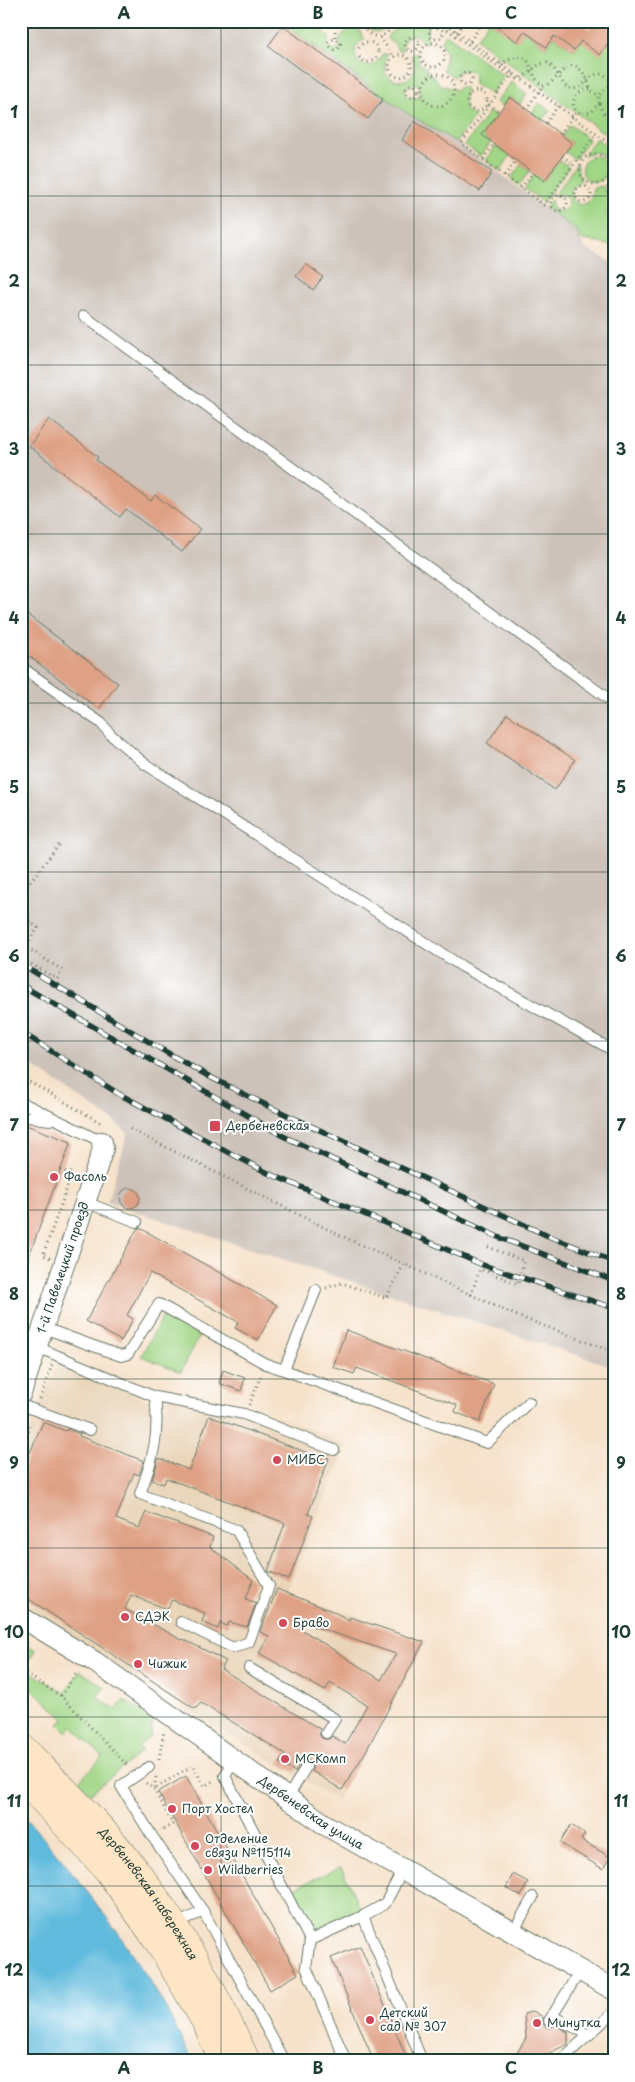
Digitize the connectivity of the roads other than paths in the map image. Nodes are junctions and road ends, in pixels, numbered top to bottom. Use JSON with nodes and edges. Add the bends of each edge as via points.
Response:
{"nodes":[{"id":1,"x":84,"y":316,"type":"dead end"},
{"id":2,"x":21,"y":667,"type":"edge"},
{"id":3,"x":614,"y":703,"type":"edge"},
{"id":4,"x":614,"y":1051,"type":"edge"},
{"id":5,"x":21,"y":1102,"type":"edge"},
{"id":6,"x":21,"y":1116,"type":"edge"},
{"id":7,"x":57,"y":1120,"type":"junction"},
{"id":8,"x":102,"y":1142,"type":"joint"},
{"id":9,"x":85,"y":1202,"type":"junction"},
{"id":10,"x":136,"y":1222,"type":"dead end"},
{"id":11,"x":316,"y":1290,"type":"road end"},
{"id":12,"x":44,"y":1328,"type":"junction"},
{"id":13,"x":37,"y":1347,"type":"junction"},
{"id":14,"x":284,"y":1370,"type":"junction"},
{"id":15,"x":21,"y":1393,"type":"edge"},
{"id":16,"x":155,"y":1397,"type":"junction"},
{"id":17,"x":530,"y":1402,"type":"dead end"},
{"id":18,"x":21,"y":1405,"type":"edge"},
{"id":19,"x":90,"y":1430,"type":"dead end"},
{"id":20,"x":334,"y":1450,"type":"dead end"},
{"id":21,"x":21,"y":1617,"type":"edge"},
{"id":22,"x":181,"y":1622,"type":"dead end"},
{"id":23,"x":249,"y":1668,"type":"dead end"},
{"id":24,"x":326,"y":1733,"type":"dead end"},
{"id":25,"x":21,"y":1747,"type":"edge"},
{"id":26,"x":234,"y":1760,"type":"junction"},
{"id":27,"x":149,"y":1767,"type":"dead end"},
{"id":28,"x":306,"y":1767,"type":"dead end"},
{"id":29,"x":21,"y":1776,"type":"edge"},
{"id":30,"x":287,"y":1799,"type":"junction"},
{"id":31,"x":403,"y":1869,"type":"junction"},
{"id":32,"x":533,"y":1897,"type":"dead end"},
{"id":33,"x":203,"y":1911,"type":"junction"},
{"id":34,"x":363,"y":1916,"type":"junction"},
{"id":35,"x":173,"y":1926,"type":"junction"},
{"id":36,"x":513,"y":1932,"type":"junction"},
{"id":37,"x":310,"y":1940,"type":"junction"},
{"id":38,"x":580,"y":1971,"type":"junction"},
{"id":39,"x":614,"y":1990,"type":"edge"},
{"id":40,"x":614,"y":2012,"type":"edge"},
{"id":41,"x":589,"y":2035,"type":"junction"},
{"id":42,"x":223,"y":2061,"type":"edge"},
{"id":43,"x":246,"y":2061,"type":"edge"},
{"id":44,"x":284,"y":2061,"type":"edge"},
{"id":45,"x":346,"y":2061,"type":"edge"},
{"id":46,"x":422,"y":2061,"type":"edge"},
{"id":47,"x":560,"y":2061,"type":"edge"}],
"edges":[{"from":1,"to":3,"type":"lane"},
{"from":2,"to":4,"type":"lane","via":[[101,723],[153,769],[463,968]]},
{"from":5,"to":7,"type":"lane"},
{"from":6,"to":7,"type":"lane"},
{"from":7,"to":8,"type":"lane"},
{"from":8,"to":9,"type":"street","name":"1-й Павелецкий проезд","via":[[103,1149]]},
{"from":9,"to":10,"type":"lane"},
{"from":9,"to":12,"type":"street","name":"1-й Павелецкий проезд"},
{"from":11,"to":14,"type":"lane"},
{"from":12,"to":13,"type":"street","name":"1-й Павелецкий проезд"},
{"from":12,"to":14,"type":"lane","via":[[121,1356],[128,1354],[159,1304],[266,1364]]},
{"from":13,"to":15,"type":"street","name":"1-й Павелецкий проезд"},
{"from":13,"to":16,"type":"lane"},
{"from":14,"to":17,"type":"lane","via":[[486,1443]]},
{"from":16,"to":20,"type":"lane","via":[[244,1414]]},
{"from":16,"to":22,"type":"lane","via":[[158,1418],[154,1454],[140,1494],[236,1530],[269,1586],[250,1642],[233,1648]]},
{"from":18,"to":19,"type":"lane"},
{"from":21,"to":26,"type":"street","name":"Дербеневская улица","via":[[95,1662]]},
{"from":23,"to":24,"type":"lane","via":[[334,1719]]},
{"from":25,"to":35,"type":"main road","name":"Дербеневская набережная","via":[[115,1845],[145,1882]]},
{"from":26,"to":30,"type":"street","name":"Дербеневская улица"},
{"from":26,"to":37,"type":"lane","via":[[225,1776]]},
{"from":27,"to":33,"type":"lane","via":[[121,1786]]},
{"from":28,"to":30,"type":"lane"},
{"from":29,"to":42,"type":"main road","name":"Дербеневская набережная","via":[[113,1877],[157,1939],[207,2024]]},
{"from":30,"to":31,"type":"street","name":"Дербеневская улица"},
{"from":31,"to":34,"type":"lane","via":[[385,1904]]},
{"from":31,"to":36,"type":"street","name":"Дербеневская улица"},
{"from":32,"to":36,"type":"lane"},
{"from":33,"to":35,"type":"lane"},
{"from":33,"to":44,"type":"lane"},
{"from":34,"to":37,"type":"lane"},
{"from":34,"to":46,"type":"lane"},
{"from":35,"to":43,"type":"main road","name":"Дербеневская набережная"},
{"from":36,"to":38,"type":"street","name":"Дербеневская улица"},
{"from":37,"to":45,"type":"lane","via":[[306,1967]]},
{"from":38,"to":39,"type":"street","name":"Дербеневская улица"},
{"from":38,"to":41,"type":"lane","via":[[551,2018]]},
{"from":40,"to":41,"type":"lane"},
{"from":41,"to":47,"type":"lane"}]}
